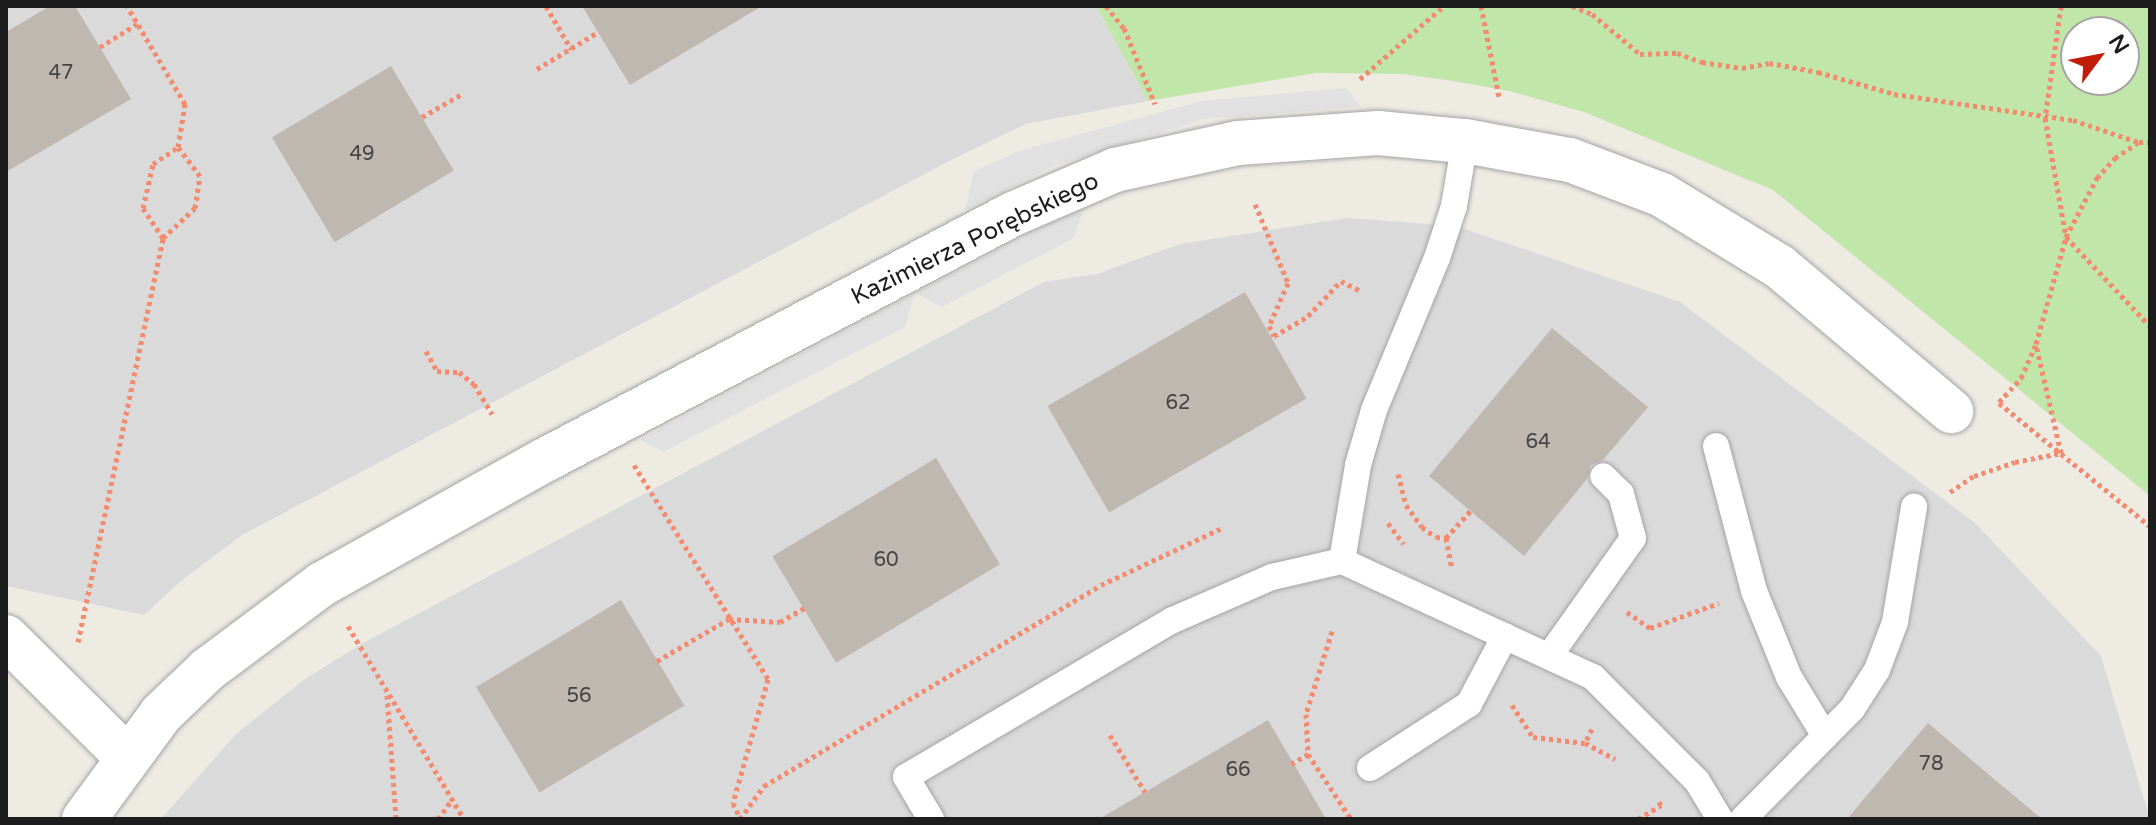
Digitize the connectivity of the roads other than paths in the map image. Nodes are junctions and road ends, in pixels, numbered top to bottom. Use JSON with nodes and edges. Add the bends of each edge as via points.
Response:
{"nodes":[{"id":1,"x":1465,"y":141,"type":"junction"},
{"id":2,"x":1951,"y":411,"type":"road end"},
{"id":3,"x":1716,"y":446,"type":"dead end"},
{"id":4,"x":1603,"y":476,"type":"dead end"},
{"id":5,"x":1914,"y":507,"type":"dead end"},
{"id":6,"x":1342,"y":561,"type":"junction"},
{"id":7,"x":1505,"y":636,"type":"junction"},
{"id":8,"x":6,"y":637,"type":"edge"},
{"id":9,"x":1550,"y":655,"type":"junction"},
{"id":10,"x":1825,"y":736,"type":"junction"},
{"id":11,"x":127,"y":757,"type":"junction"},
{"id":12,"x":1370,"y":768,"type":"dead end"},
{"id":13,"x":84,"y":819,"type":"edge"},
{"id":14,"x":931,"y":819,"type":"edge"},
{"id":15,"x":1720,"y":819,"type":"edge"},
{"id":16,"x":1743,"y":819,"type":"edge"}],
"edges":[{"from":1,"to":2,"type":"street","name":"Kazimierza Porębskiego","via":[[1570,160],[1662,195],[1780,267]]},
{"from":1,"to":6,"type":"lane","via":[[1454,206],[1437,258],[1374,410],[1358,465]]},
{"from":1,"to":11,"type":"street","name":"Kazimierza Porębskiego","via":[[1378,133],[1238,143],[1115,170],[1013,214],[322,584],[207,670],[161,714]]},
{"from":3,"to":10,"type":"lane","via":[[1754,591],[1789,677]]},
{"from":4,"to":9,"type":"lane","via":[[1621,494],[1633,538]]},
{"from":5,"to":10,"type":"lane","via":[[1895,622],[1877,670],[1852,709]]},
{"from":6,"to":7,"type":"lane"},
{"from":6,"to":14,"type":"lane","via":[[1272,577],[1173,620],[906,777]]},
{"from":7,"to":9,"type":"lane"},
{"from":7,"to":12,"type":"lane","via":[[1469,704]]},
{"from":8,"to":11,"type":"street"},
{"from":9,"to":15,"type":"lane","via":[[1593,677],[1697,781]]},
{"from":10,"to":16,"type":"lane"},
{"from":11,"to":13,"type":"street","name":"Kazimierza Porębskiego"}]}
